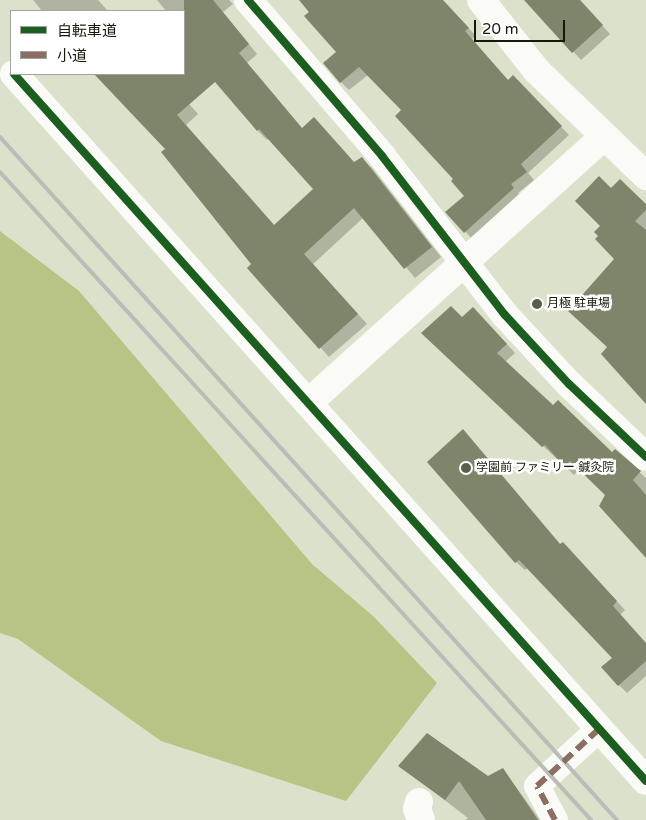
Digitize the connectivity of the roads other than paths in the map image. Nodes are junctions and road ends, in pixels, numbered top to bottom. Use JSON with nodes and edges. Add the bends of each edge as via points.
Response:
{"nodes":[{"id":1,"x":248,"y":0,"type":"edge"},
{"id":2,"x":481,"y":0,"type":"edge"},
{"id":3,"x":0,"y":58,"type":"edge"},
{"id":4,"x":10,"y":70,"type":"edge"},
{"id":5,"x":15,"y":75,"type":"edge"},
{"id":6,"x":602,"y":137,"type":"junction"},
{"id":7,"x":646,"y":176,"type":"edge"},
{"id":8,"x":463,"y":261,"type":"junction"},
{"id":9,"x":308,"y":403,"type":"junction"},
{"id":10,"x":646,"y":457,"type":"edge"},
{"id":11,"x":598,"y":730,"type":"junction"},
{"id":12,"x":646,"y":781,"type":"edge"},
{"id":13,"x":555,"y":820,"type":"edge"}],
"edges":[{"from":1,"to":8,"type":"street","via":[[382,156]]},
{"from":2,"to":6,"type":"street","via":[[536,70]]},
{"from":3,"to":4,"type":"street"},
{"from":5,"to":9,"type":"street"},
{"from":6,"to":7,"type":"street"},
{"from":6,"to":8,"type":"street"},
{"from":8,"to":9,"type":"street"},
{"from":8,"to":10,"type":"street","via":[[505,315],[569,384]]},
{"from":9,"to":11,"type":"street"},
{"from":11,"to":12,"type":"street"},
{"from":11,"to":13,"type":"street","via":[[537,786]]}]}
